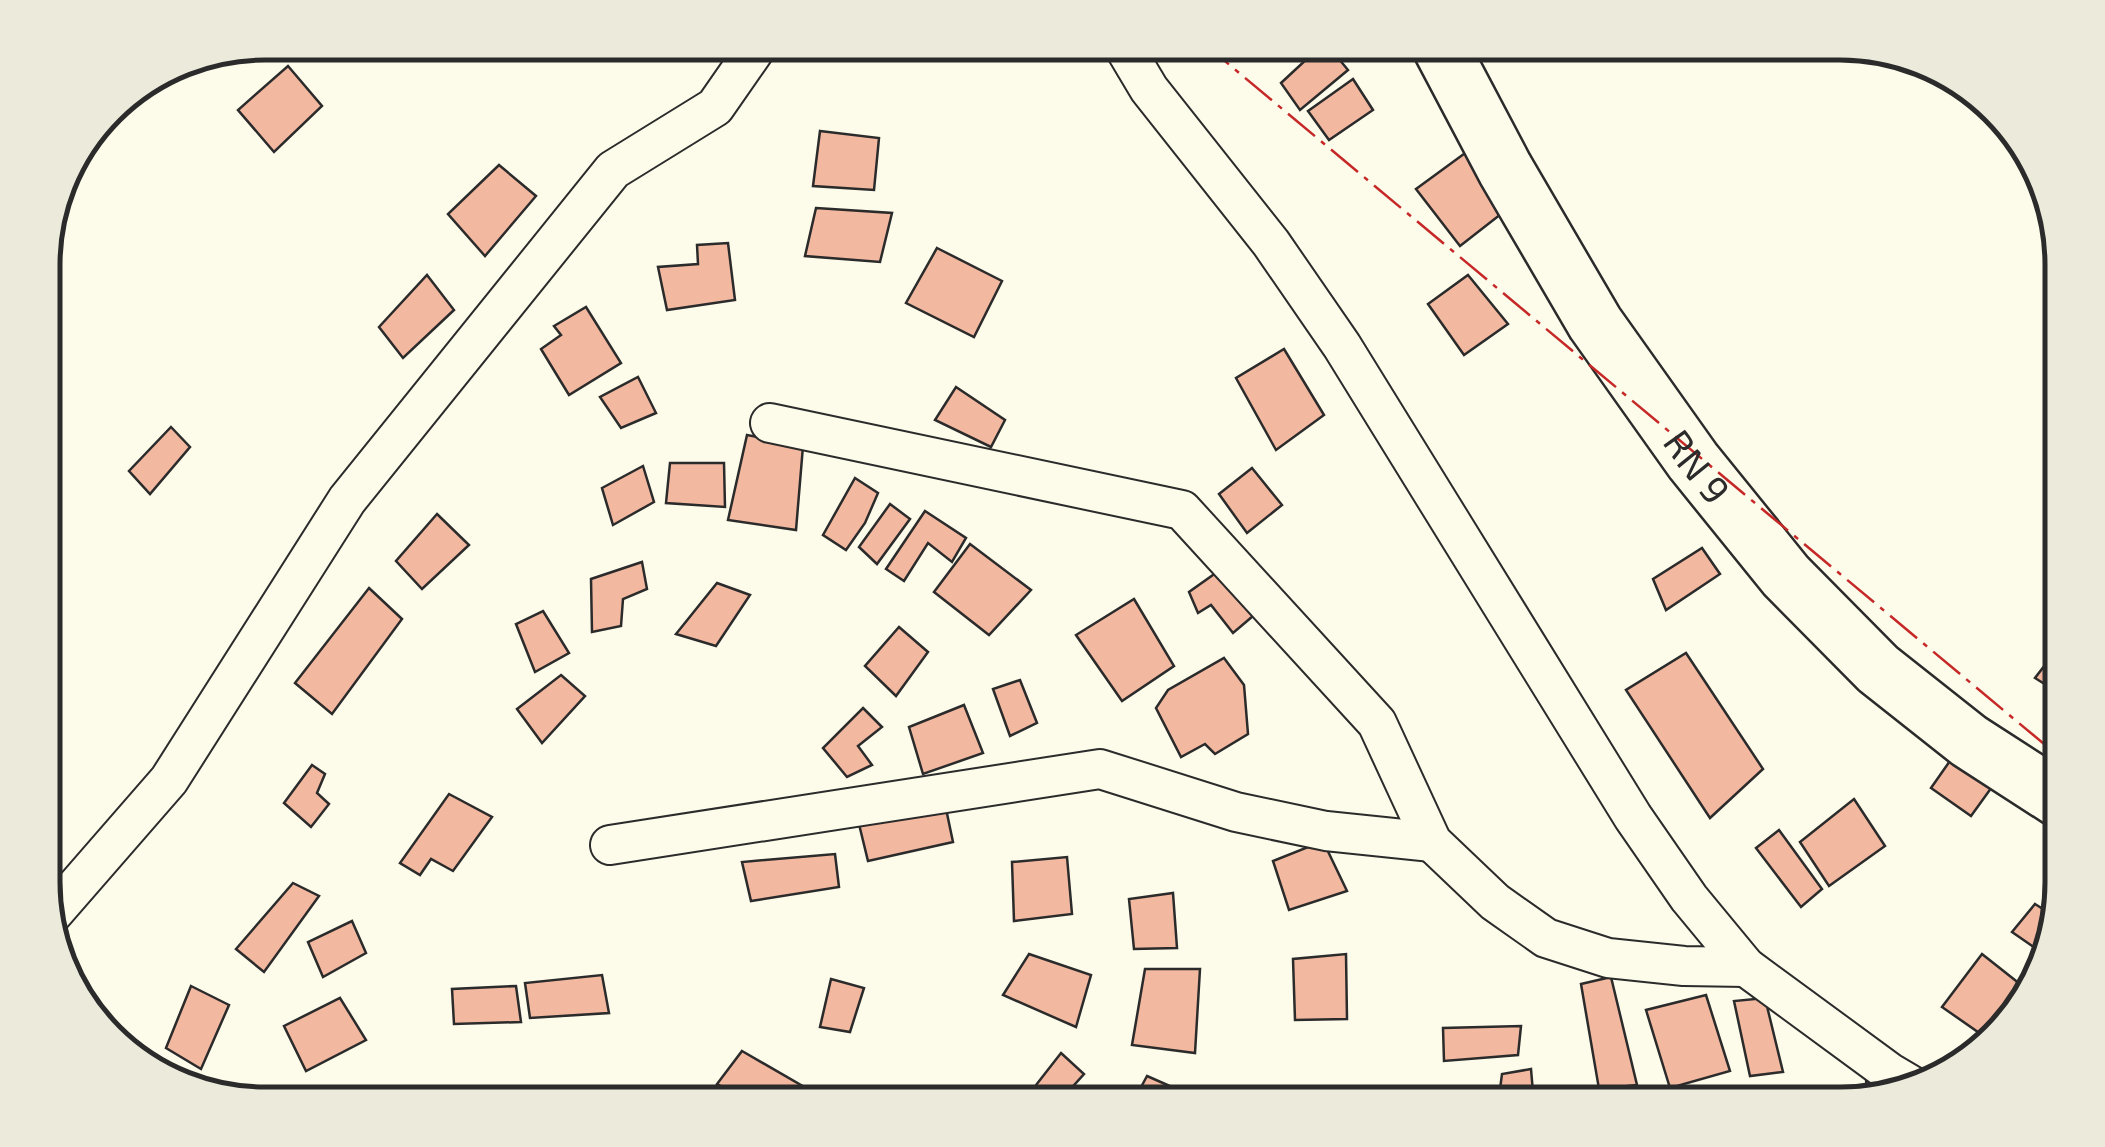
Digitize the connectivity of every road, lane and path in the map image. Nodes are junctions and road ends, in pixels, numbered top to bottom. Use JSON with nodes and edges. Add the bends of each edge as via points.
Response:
{"nodes":[{"id":1,"x":748,"y":60,"type":"edge"},
{"id":2,"x":1132,"y":60,"type":"edge"},
{"id":3,"x":1447,"y":60,"type":"edge"},
{"id":4,"x":770,"y":423,"type":"dead end"},
{"id":5,"x":2045,"y":789,"type":"edge"},
{"id":6,"x":1432,"y":842,"type":"junction"},
{"id":7,"x":610,"y":845,"type":"dead end"},
{"id":8,"x":62,"y":904,"type":"edge"},
{"id":9,"x":1746,"y":966,"type":"junction"},
{"id":10,"x":1900,"y":1078,"type":"edge"}],
"edges":[{"from":1,"to":8,"type":"street","via":[[715,107],[613,170],[347,500],[169,780]]},
{"from":2,"to":9,"type":"street","via":[[1342,346],[1633,817],[1688,898]]},
{"from":3,"to":5,"type":"main road","name":"RN 9","number":"RN 9","via":[[1595,322],[1693,461],[1786,576],[1878,669]]},
{"from":4,"to":6,"type":"street","via":[[1182,510],[1377,723]]},
{"from":6,"to":7,"type":"street","via":[[1254,816],[1100,769]]},
{"from":6,"to":9,"type":"street","via":[[1495,902],[1546,938],[1608,958]]},
{"from":9,"to":10,"type":"street"}]}
